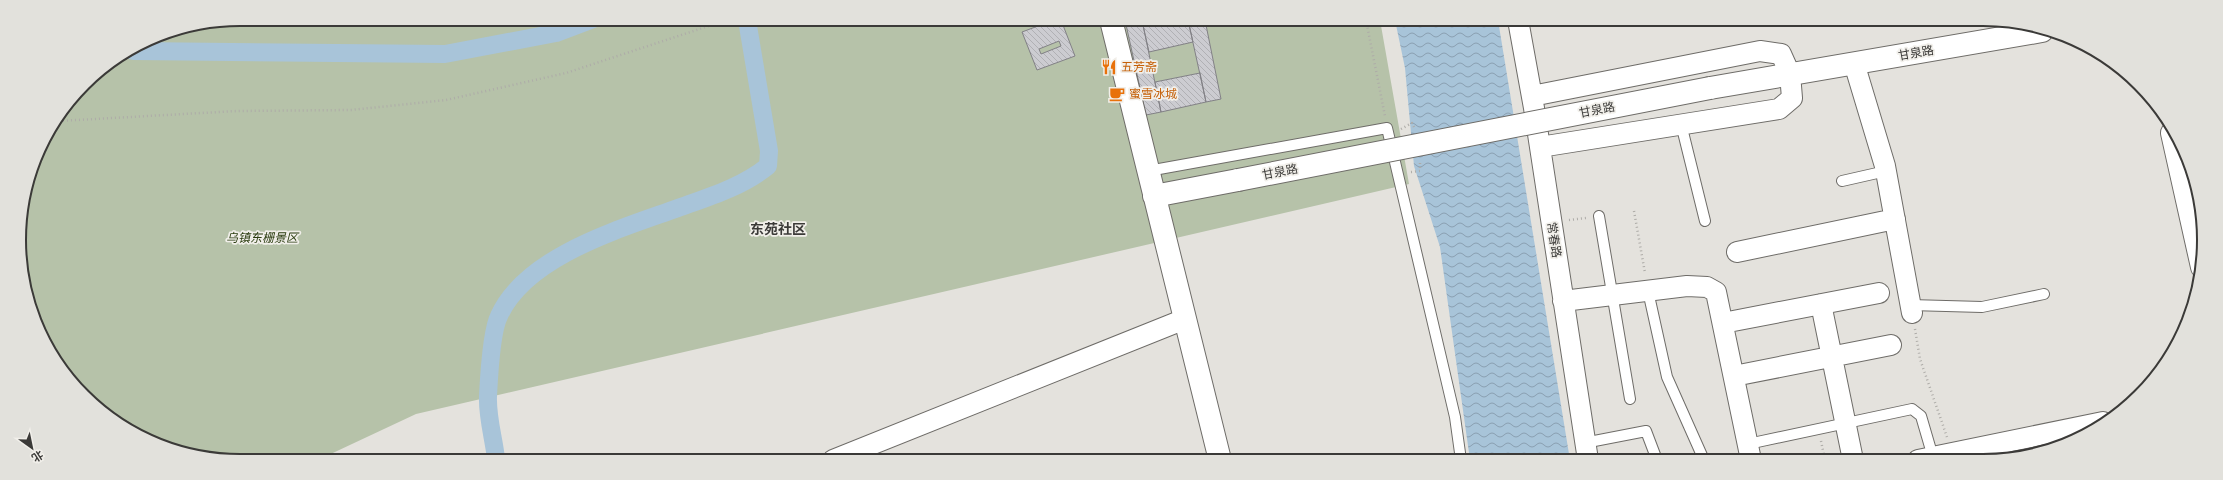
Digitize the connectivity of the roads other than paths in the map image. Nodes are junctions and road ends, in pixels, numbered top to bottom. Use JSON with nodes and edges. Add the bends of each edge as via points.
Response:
{"nodes":[{"id":1,"x":1112,"y":26,"type":"edge"},
{"id":2,"x":1519,"y":26,"type":"edge"},
{"id":3,"x":2035,"y":32,"type":"edge"},
{"id":4,"x":1854,"y":63,"type":"junction"},
{"id":5,"x":1790,"y":74,"type":"junction"},
{"id":6,"x":1532,"y":96,"type":"junction"},
{"id":7,"x":1681,"y":124,"type":"junction"},
{"id":8,"x":1540,"y":147,"type":"junction"},
{"id":9,"x":2176,"y":147,"type":"edge"},
{"id":10,"x":1148,"y":171,"type":"junction"},
{"id":11,"x":1886,"y":171,"type":"junction"},
{"id":12,"x":1842,"y":181,"type":"dead end"},
{"id":13,"x":1154,"y":196,"type":"junction"},
{"id":14,"x":1599,"y":216,"type":"road end"},
{"id":15,"x":2195,"y":216,"type":"edge"},
{"id":16,"x":1894,"y":218,"type":"junction"},
{"id":17,"x":1705,"y":221,"type":"dead end"},
{"id":18,"x":2197,"y":230,"type":"edge"},
{"id":19,"x":1738,"y":252,"type":"dead end"},
{"id":20,"x":1648,"y":291,"type":"junction"},
{"id":21,"x":1879,"y":293,"type":"dead end"},
{"id":22,"x":2044,"y":294,"type":"dead end"},
{"id":23,"x":1612,"y":295,"type":"junction"},
{"id":24,"x":1563,"y":301,"type":"junction"},
{"id":25,"x":1821,"y":304,"type":"junction"},
{"id":26,"x":1911,"y":309,"type":"joint"},
{"id":27,"x":1185,"y":319,"type":"junction"},
{"id":28,"x":1723,"y":323,"type":"junction"},
{"id":29,"x":1891,"y":345,"type":"dead end"},
{"id":30,"x":1832,"y":357,"type":"junction"},
{"id":31,"x":1734,"y":376,"type":"junction"},
{"id":32,"x":1630,"y":399,"type":"dead end"},
{"id":33,"x":1846,"y":424,"type":"junction"},
{"id":34,"x":2091,"y":425,"type":"edge"},
{"id":35,"x":1586,"y":452,"type":"edge"},
{"id":36,"x":1750,"y":452,"type":"edge"},
{"id":37,"x":848,"y":454,"type":"edge"},
{"id":38,"x":1219,"y":454,"type":"edge"},
{"id":39,"x":1460,"y":454,"type":"edge"},
{"id":40,"x":1654,"y":454,"type":"edge"},
{"id":41,"x":1701,"y":454,"type":"edge"},
{"id":42,"x":1853,"y":454,"type":"edge"},
{"id":43,"x":1925,"y":454,"type":"edge"},
{"id":44,"x":1949,"y":454,"type":"edge"}],
"edges":[{"from":1,"to":10,"type":"street"},
{"from":2,"to":6,"type":"street","name":"常春路"},
{"from":3,"to":4,"type":"street","name":"甘泉路"},
{"from":4,"to":5,"type":"street","name":"甘泉路"},
{"from":4,"to":11,"type":"street"},
{"from":5,"to":6,"type":"street","via":[[1781,54],[1760,51]]},
{"from":5,"to":7,"type":"street","via":[[1792,98],[1779,109]]},
{"from":5,"to":13,"type":"street","name":"甘泉路","bridge":true},
{"from":6,"to":8,"type":"street","name":"常春路"},
{"from":7,"to":8,"type":"street"},
{"from":7,"to":17,"type":"lane"},
{"from":8,"to":24,"type":"street","name":"常春路"},
{"from":9,"to":15,"type":"street"},
{"from":10,"to":13,"type":"street"},
{"from":10,"to":39,"type":"lane","via":[[1387,128],[1455,417]]},
{"from":11,"to":12,"type":"lane"},
{"from":11,"to":16,"type":"street"},
{"from":13,"to":27,"type":"street"},
{"from":14,"to":23,"type":"lane"},
{"from":15,"to":18,"type":"street"},
{"from":16,"to":19,"type":"street"},
{"from":16,"to":26,"type":"street"},
{"from":20,"to":23,"type":"street"},
{"from":20,"to":28,"type":"street","via":[[1687,286],[1707,287],[1716,292]]},
{"from":20,"to":41,"type":"lane","via":[[1667,377]]},
{"from":21,"to":25,"type":"street"},
{"from":22,"to":26,"type":"lane","via":[[1982,307]]},
{"from":23,"to":24,"type":"street"},
{"from":23,"to":32,"type":"lane"},
{"from":24,"to":35,"type":"street","name":"常春路"},
{"from":25,"to":28,"type":"street"},
{"from":25,"to":30,"type":"street"},
{"from":27,"to":37,"type":"street"},
{"from":27,"to":38,"type":"street"},
{"from":28,"to":31,"type":"street"},
{"from":29,"to":30,"type":"street"},
{"from":30,"to":31,"type":"street"},
{"from":30,"to":33,"type":"street"},
{"from":31,"to":36,"type":"street"},
{"from":33,"to":36,"type":"lane","via":[[1818,429]]},
{"from":33,"to":42,"type":"street"},
{"from":33,"to":43,"type":"lane","via":[[1912,410],[1921,416]]},
{"from":34,"to":44,"type":"street"},
{"from":35,"to":40,"type":"lane","via":[[1646,431]]}]}
